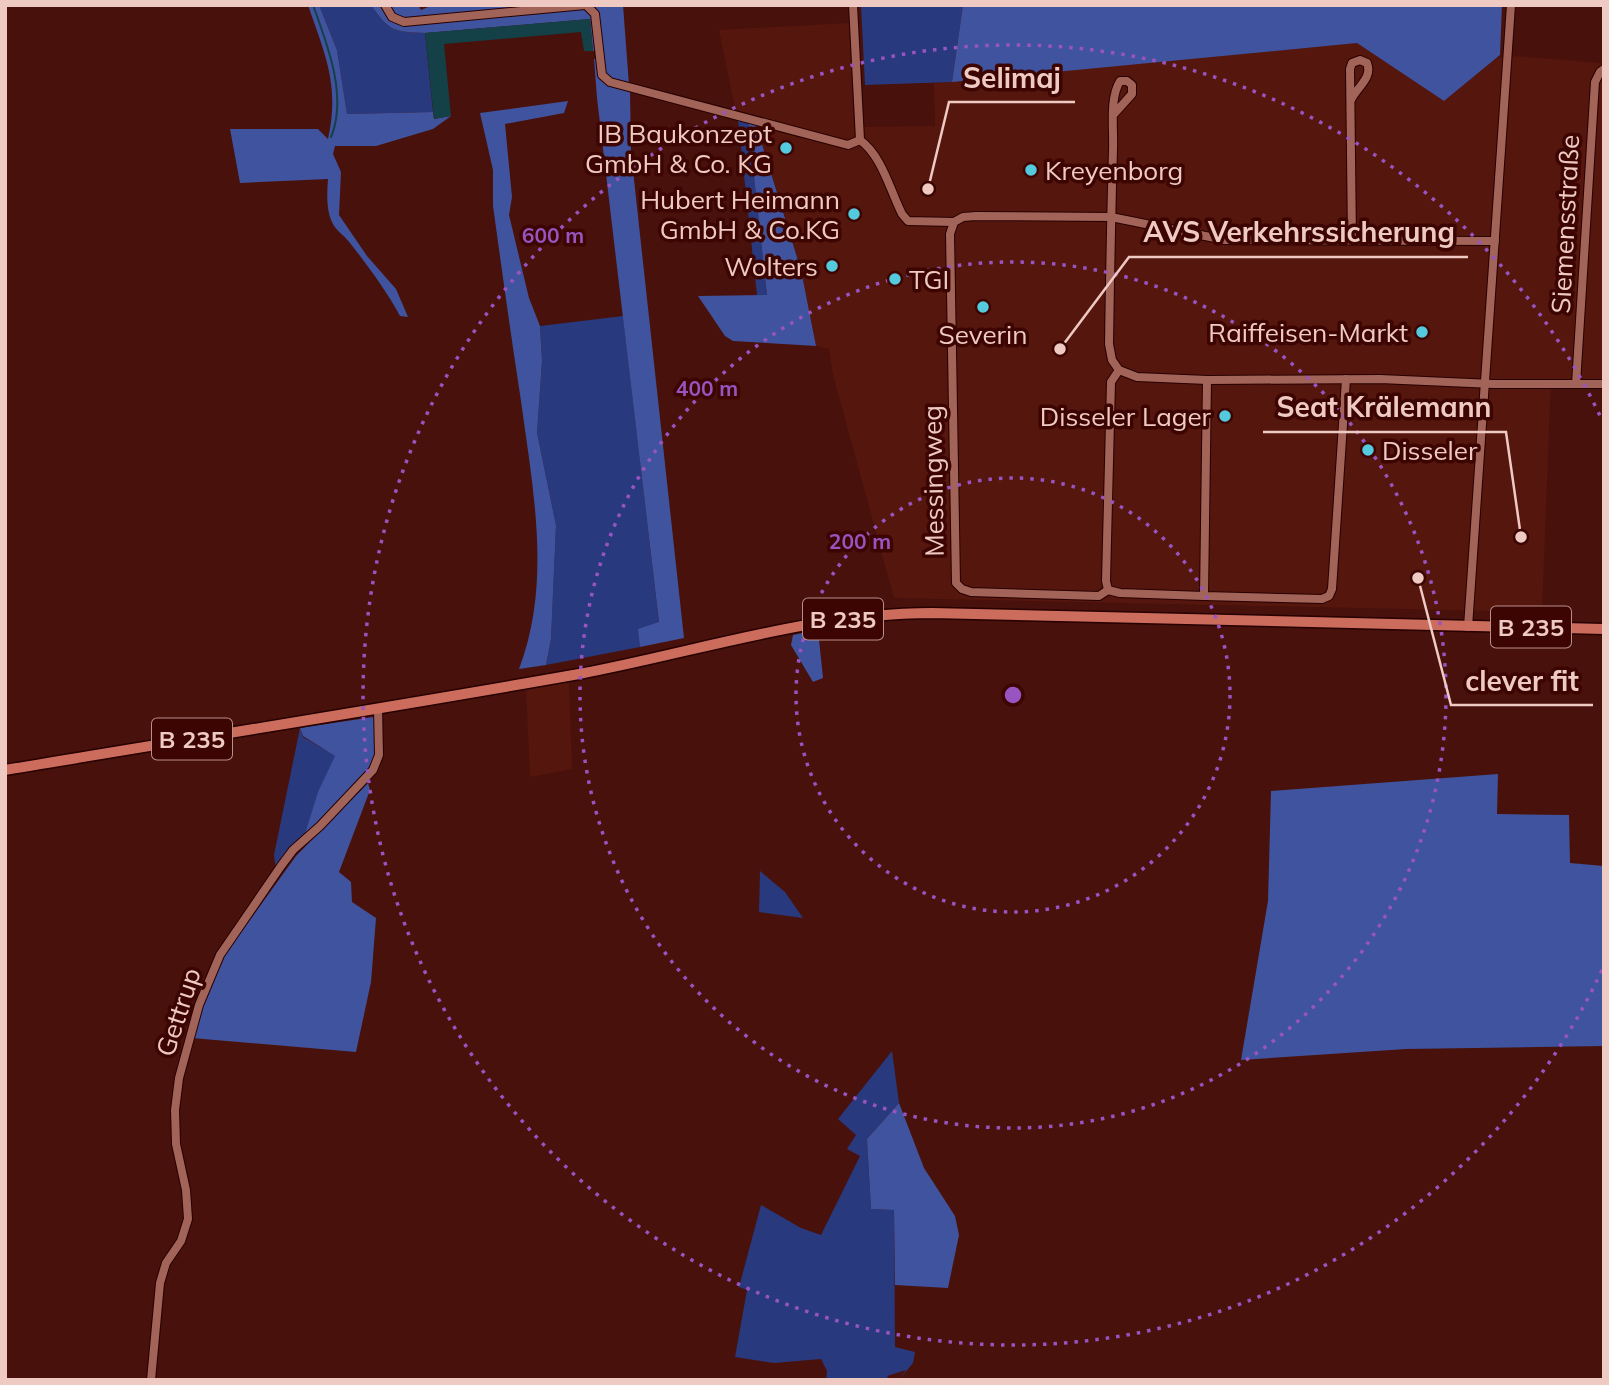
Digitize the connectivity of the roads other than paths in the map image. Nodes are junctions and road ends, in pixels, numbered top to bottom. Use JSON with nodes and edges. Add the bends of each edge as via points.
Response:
{"nodes":[{"id":1,"x":385,"y":5,"type":"edge"},
{"id":2,"x":586,"y":5,"type":"edge"},
{"id":3,"x":853,"y":5,"type":"edge"},
{"id":4,"x":1511,"y":5,"type":"edge"},
{"id":5,"x":1604,"y":69,"type":"edge"},
{"id":6,"x":1351,"y":100,"type":"dead end"},
{"id":7,"x":1114,"y":114,"type":"dead end"},
{"id":8,"x":860,"y":140,"type":"junction"},
{"id":9,"x":1111,"y":216,"type":"junction"},
{"id":10,"x":954,"y":222,"type":"junction"},
{"id":11,"x":1352,"y":240,"type":"junction"},
{"id":12,"x":1495,"y":241,"type":"junction"},
{"id":13,"x":1119,"y":370,"type":"junction"},
{"id":14,"x":1346,"y":379,"type":"junction"},
{"id":15,"x":1207,"y":380,"type":"junction"},
{"id":16,"x":1485,"y":383,"type":"junction"},
{"id":17,"x":1576,"y":384,"type":"junction"},
{"id":18,"x":1604,"y":384,"type":"edge"},
{"id":19,"x":1108,"y":590,"type":"junction"},
{"id":20,"x":1204,"y":596,"type":"junction"},
{"id":21,"x":1468,"y":627,"type":"junction"},
{"id":22,"x":1604,"y":629,"type":"edge"},
{"id":23,"x":378,"y":708,"type":"junction"},
{"id":24,"x":5,"y":770,"type":"edge"},
{"id":25,"x":151,"y":1380,"type":"edge"}],
"edges":[{"from":1,"to":2,"type":"street","via":[[393,17],[404,22]]},
{"from":2,"to":8,"type":"street","via":[[595,14],[602,75],[610,82],[848,145]]},
{"from":3,"to":8,"type":"street"},
{"from":4,"to":12,"type":"street"},
{"from":5,"to":17,"type":"street","name":"Siemensstraße","via":[[1595,82]]},
{"from":6,"to":11,"type":"street"},
{"from":7,"to":9,"type":"street"},
{"from":8,"to":10,"type":"street","via":[[876,157],[904,218]]},
{"from":9,"to":10,"type":"street","via":[[963,216]]},
{"from":9,"to":11,"type":"street","via":[[1225,240]]},
{"from":9,"to":13,"type":"street","via":[[1109,344]]},
{"from":10,"to":19,"type":"street","name":"Messingweg","via":[[950,234],[956,583],[971,592],[1099,596]]},
{"from":11,"to":12,"type":"street"},
{"from":12,"to":16,"type":"street"},
{"from":13,"to":15,"type":"street","via":[[1137,377]]},
{"from":13,"to":19,"type":"street","via":[[1111,383]]},
{"from":14,"to":15,"type":"street"},
{"from":14,"to":16,"type":"street"},
{"from":14,"to":20,"type":"street","via":[[1330,594],[1322,599]]},
{"from":15,"to":20,"type":"street"},
{"from":16,"to":17,"type":"street"},
{"from":16,"to":21,"type":"street"},
{"from":17,"to":18,"type":"street"},
{"from":19,"to":20,"type":"street"},
{"from":21,"to":22,"type":"main road","number":"B 235"},
{"from":21,"to":23,"type":"main road","number":"B 235","via":[[879,615]]},
{"from":23,"to":24,"type":"main road","number":"B 235"},
{"from":23,"to":25,"type":"street","name":"Gettrup","via":[[380,746],[373,770],[281,866],[220,955],[199,1005],[178,1078],[175,1110],[188,1219],[160,1283]]}]}
